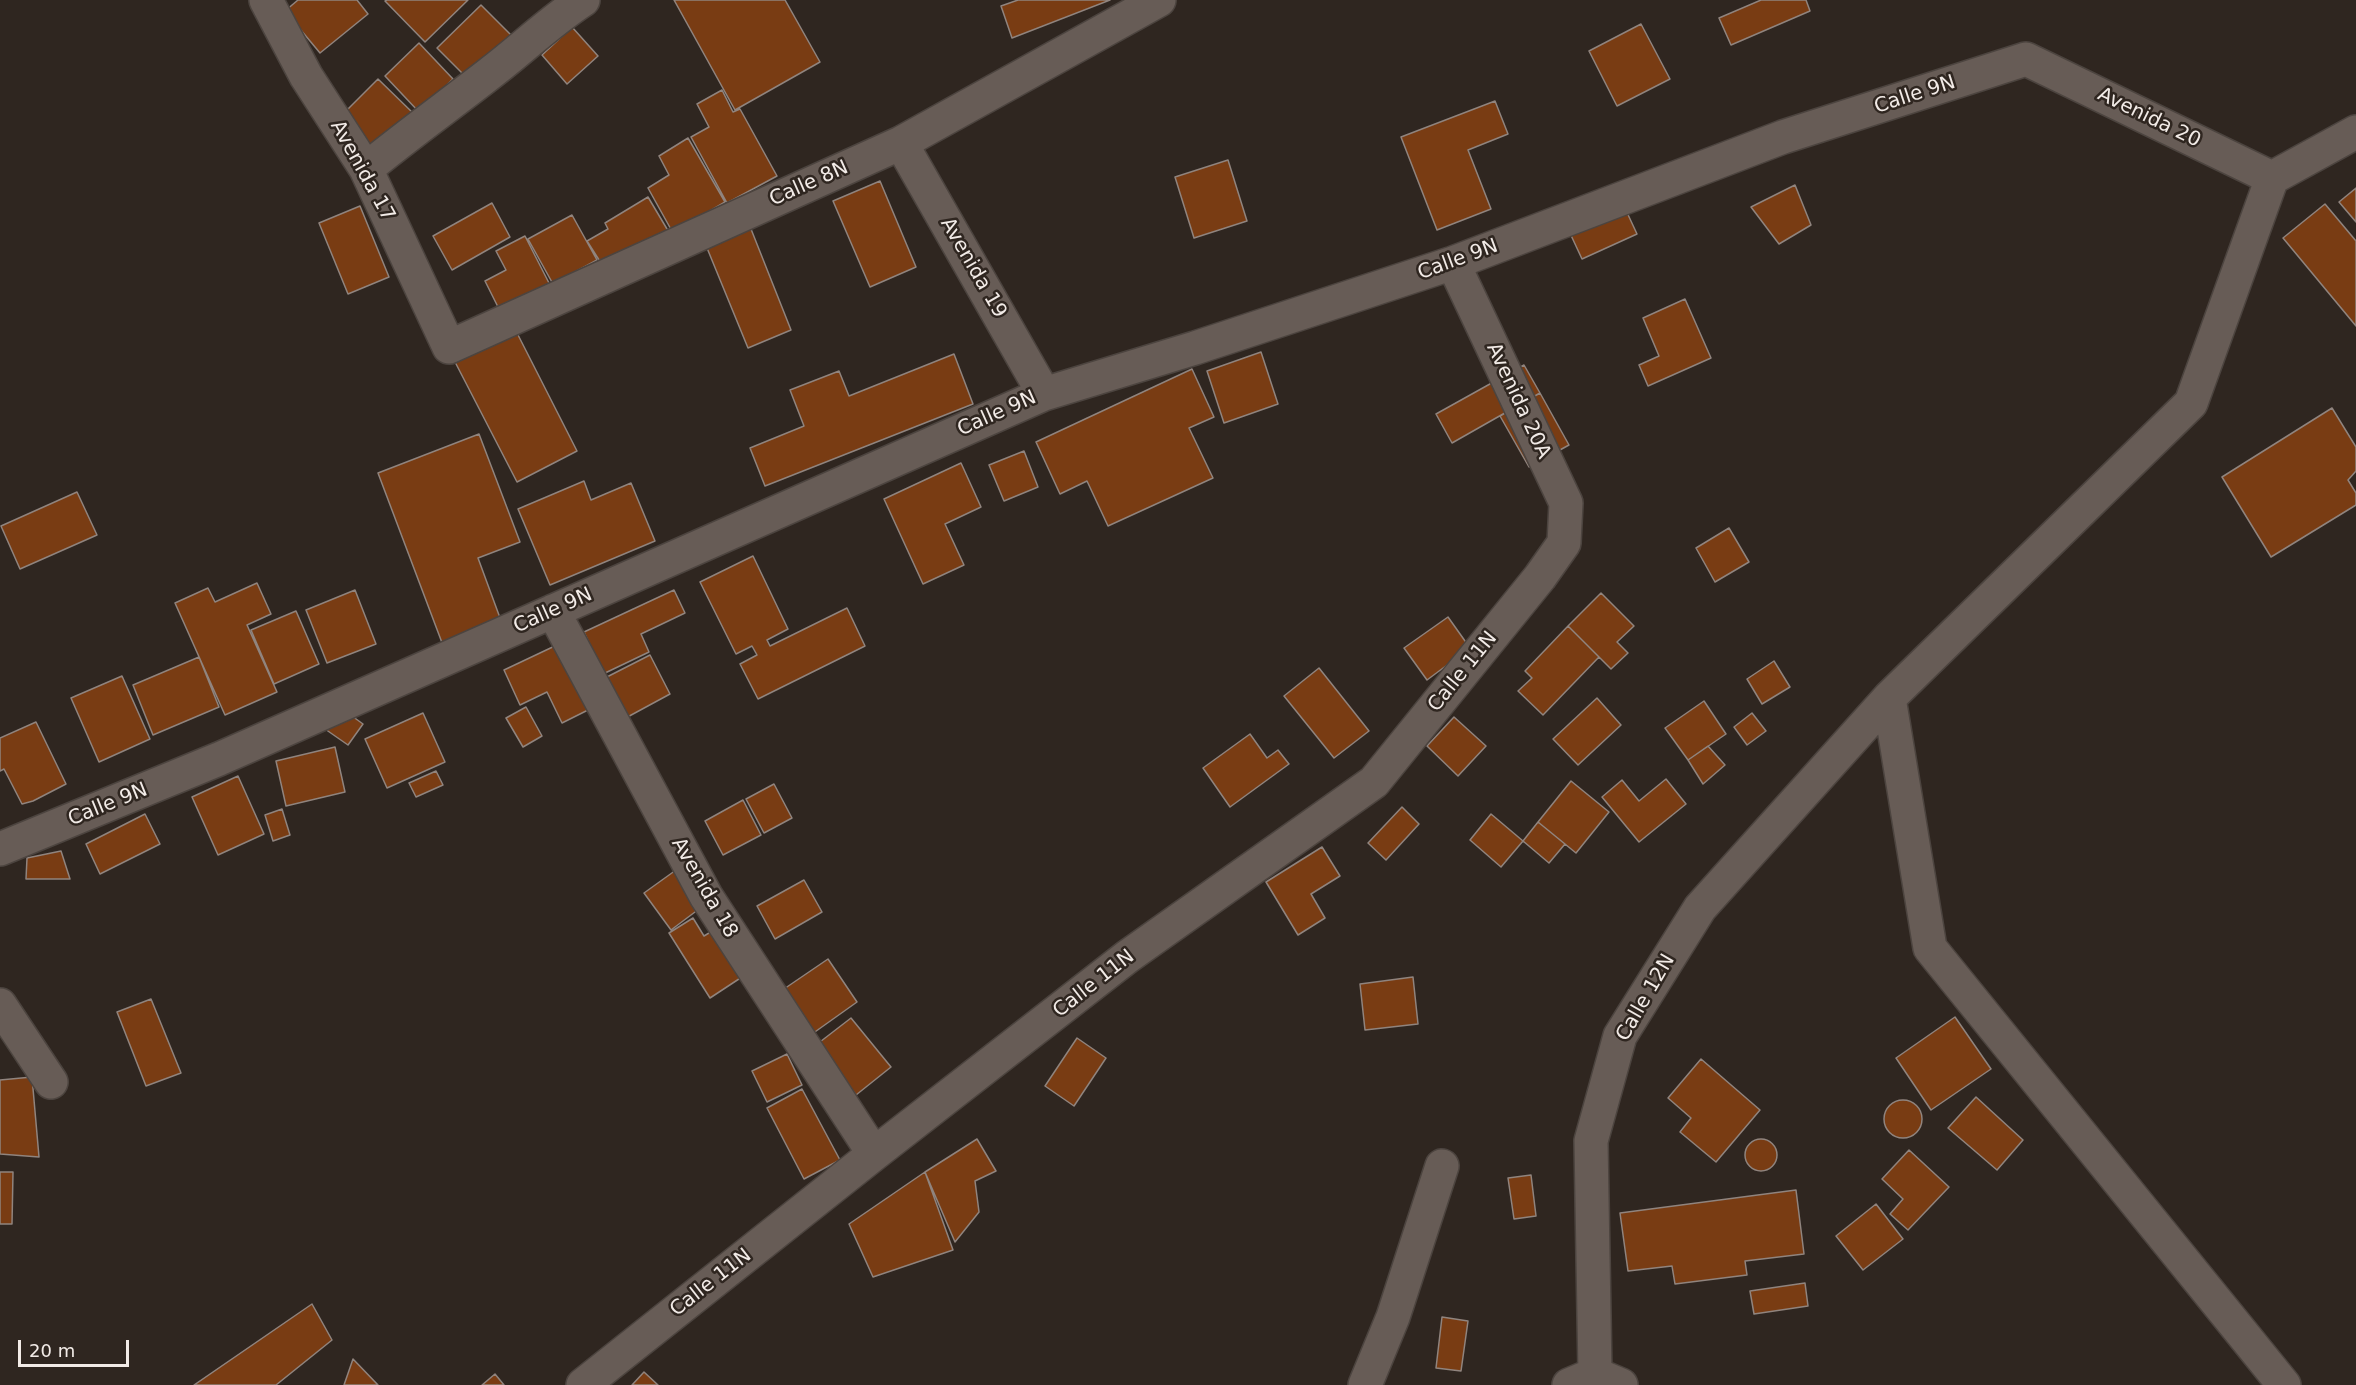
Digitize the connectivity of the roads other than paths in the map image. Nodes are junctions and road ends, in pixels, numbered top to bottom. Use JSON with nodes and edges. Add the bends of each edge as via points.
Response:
{"nodes":[{"id":1,"x":266,"y":0,"type":"edge"},
{"id":2,"x":583,"y":0,"type":"edge"},
{"id":3,"x":1159,"y":0,"type":"edge"},
{"id":4,"x":2026,"y":59,"type":"joint"},
{"id":5,"x":2356,"y":132,"type":"edge"},
{"id":6,"x":901,"y":143,"type":"junction"},
{"id":7,"x":366,"y":169,"type":"junction"},
{"id":8,"x":2272,"y":177,"type":"junction"},
{"id":9,"x":1453,"y":263,"type":"junction"},
{"id":10,"x":449,"y":347,"type":"joint"},
{"id":11,"x":1044,"y":394,"type":"junction"},
{"id":12,"x":1563,"y":543,"type":"joint"},
{"id":13,"x":554,"y":611,"type":"junction"},
{"id":14,"x":1889,"y":698,"type":"junction"},
{"id":15,"x":0,"y":849,"type":"edge"},
{"id":16,"x":0,"y":1005,"type":"edge"},
{"id":17,"x":51,"y":1082,"type":"dead end"},
{"id":18,"x":874,"y":1154,"type":"junction"},
{"id":19,"x":1442,"y":1166,"type":"dead end"},
{"id":20,"x":1595,"y":1381,"type":"edge"},
{"id":21,"x":583,"y":1385,"type":"edge"},
{"id":22,"x":1365,"y":1385,"type":"edge"},
{"id":23,"x":2284,"y":1385,"type":"edge"}],
"edges":[{"from":1,"to":7,"type":"street","name":"Avenida 17","via":[[306,76]]},
{"from":2,"to":7,"type":"street","via":[[551,21],[491,73]]},
{"from":3,"to":6,"type":"street","name":"Calle 8N"},
{"from":4,"to":8,"type":"street","name":"Avenida 20"},
{"from":4,"to":9,"type":"street","name":"Calle 9N","via":[[1783,137]]},
{"from":5,"to":8,"type":"street"},
{"from":6,"to":10,"type":"street","name":"Calle 8N"},
{"from":6,"to":11,"type":"street","name":"Avenida 19"},
{"from":7,"to":10,"type":"street","name":"Avenida 17"},
{"from":8,"to":14,"type":"street","name":"Calle 12N","via":[[2191,403]]},
{"from":9,"to":11,"type":"street","name":"Calle 9N"},
{"from":9,"to":12,"type":"street","name":"Avenida 20A","via":[[1566,502]]},
{"from":11,"to":13,"type":"street","name":"Calle 9N"},
{"from":12,"to":18,"type":"street","name":"Calle 11N","via":[[1540,577],[1374,782],[1127,957]]},
{"from":13,"to":15,"type":"street","name":"Calle 9N","via":[[219,759]]},
{"from":13,"to":18,"type":"street","name":"Avenida 18","via":[[706,896]]},
{"from":14,"to":20,"type":"street","name":"Calle 12N","via":[[1700,908],[1620,1036],[1590,1141]]},
{"from":14,"to":23,"type":"street","via":[[1930,948]]},
{"from":16,"to":17,"type":"street"},
{"from":18,"to":21,"type":"street","name":"Calle 11N"},
{"from":19,"to":22,"type":"street","via":[[1393,1317]]}]}
